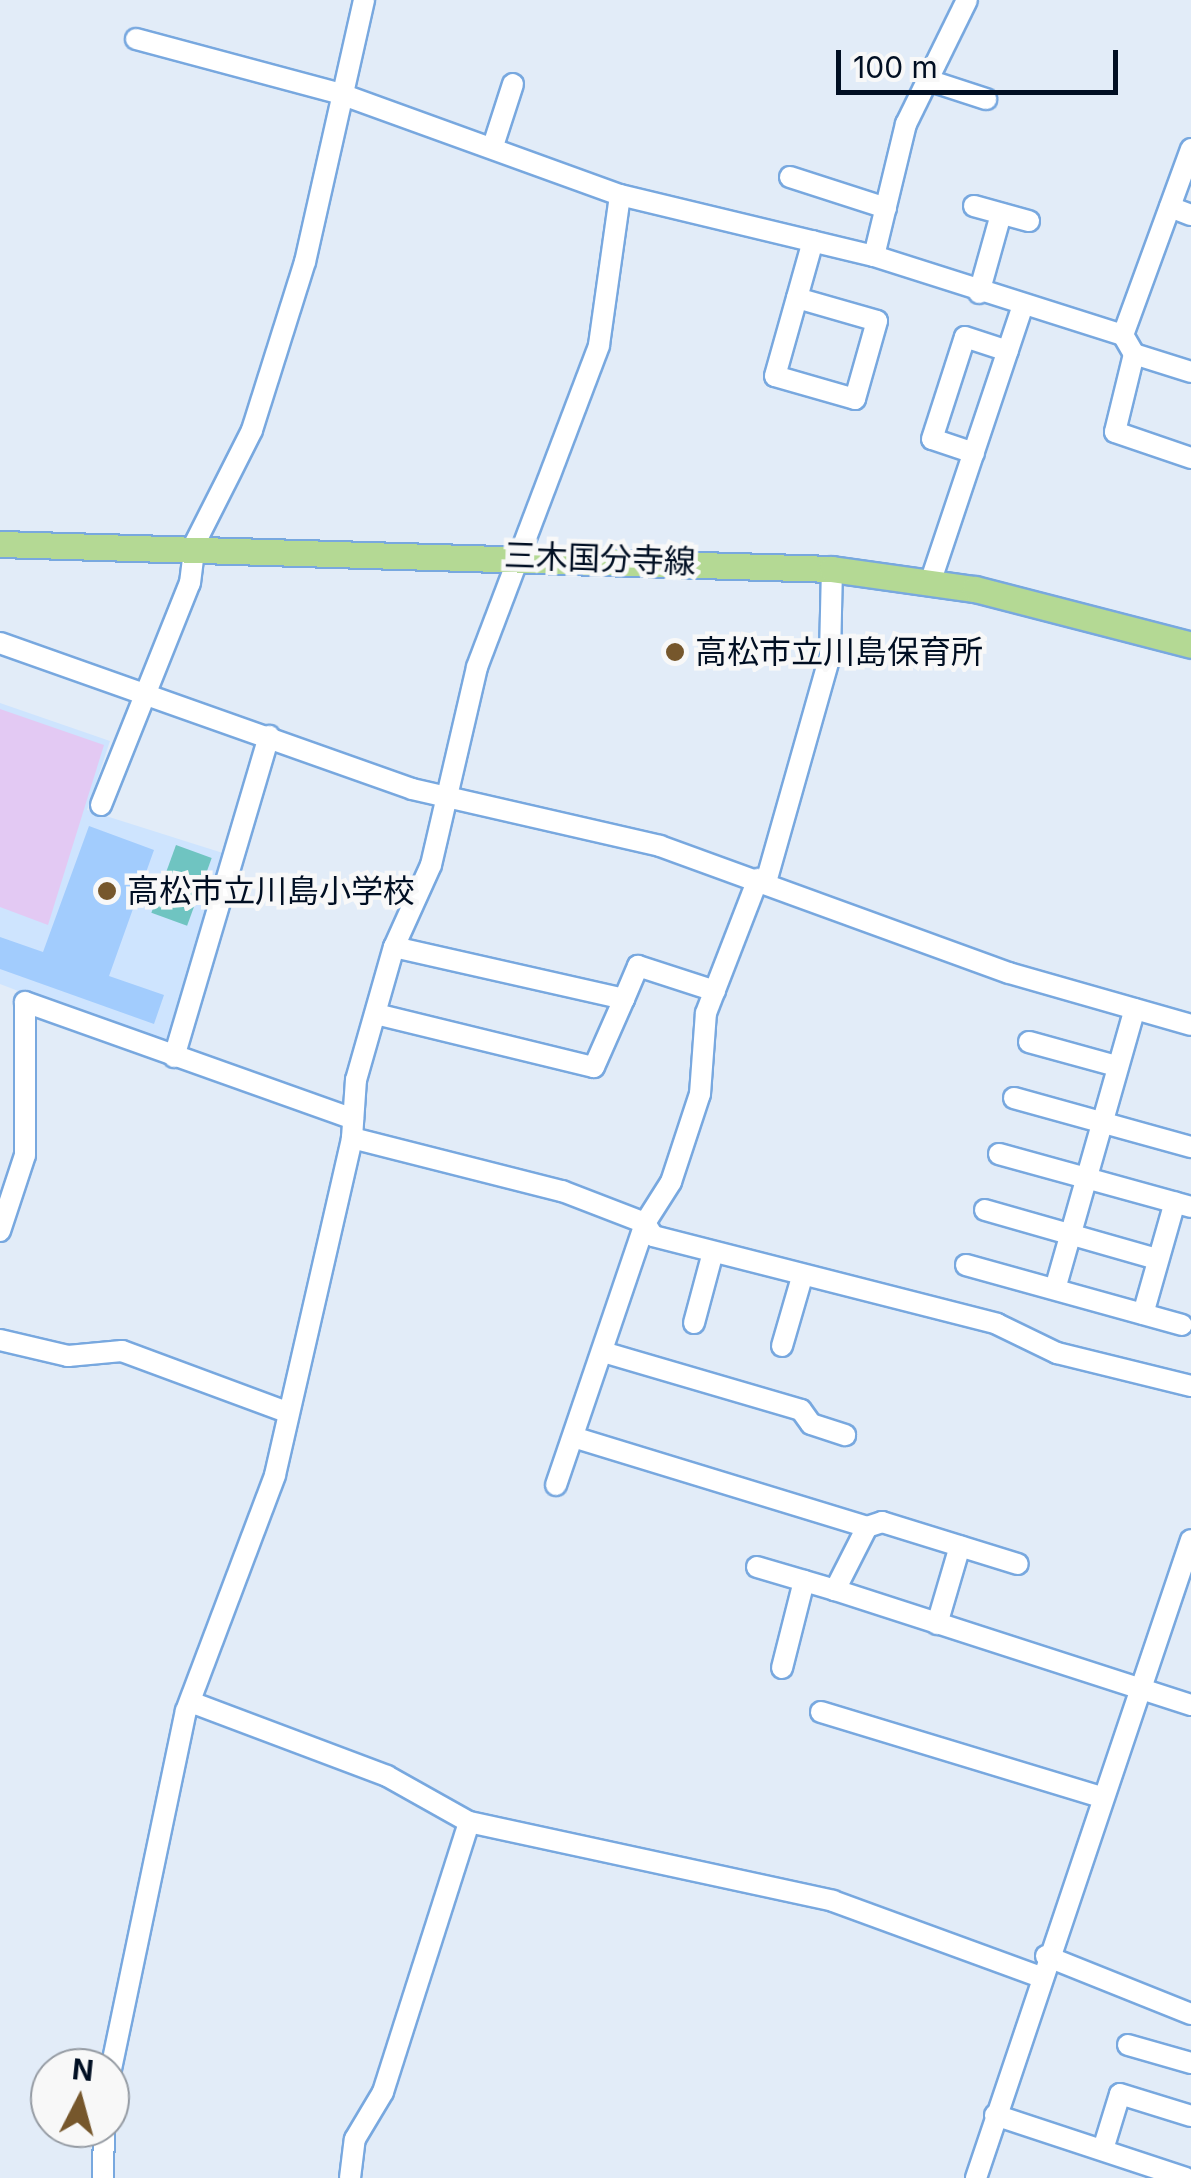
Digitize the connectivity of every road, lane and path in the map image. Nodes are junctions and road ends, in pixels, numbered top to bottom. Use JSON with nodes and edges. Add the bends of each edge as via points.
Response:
{"nodes":[{"id":1,"x":364,"y":0,"type":"edge"},
{"id":2,"x":967,"y":0,"type":"edge"},
{"id":3,"x":136,"y":39,"type":"dead end"},
{"id":4,"x":934,"y":82,"type":"junction"},
{"id":5,"x":513,"y":84,"type":"dead end"},
{"id":6,"x":338,"y":93,"type":"junction"},
{"id":7,"x":986,"y":99,"type":"dead end"},
{"id":8,"x":493,"y":146,"type":"junction"},
{"id":9,"x":1191,"y":149,"type":"edge"},
{"id":10,"x":790,"y":178,"type":"dead end"},
{"id":11,"x":620,"y":196,"type":"junction"},
{"id":12,"x":974,"y":206,"type":"dead end"},
{"id":13,"x":1170,"y":207,"type":"junction"},
{"id":14,"x":886,"y":208,"type":"junction"},
{"id":15,"x":1002,"y":214,"type":"junction"},
{"id":16,"x":1191,"y":215,"type":"edge"},
{"id":17,"x":1029,"y":221,"type":"dead end"},
{"id":18,"x":813,"y":241,"type":"junction"},
{"id":19,"x":874,"y":256,"type":"junction"},
{"id":20,"x":979,"y":294,"type":"junction"},
{"id":21,"x":796,"y":298,"type":"junction"},
{"id":22,"x":1023,"y":305,"type":"junction"},
{"id":23,"x":1128,"y":345,"type":"junction"},
{"id":24,"x":1008,"y":351,"type":"junction"},
{"id":25,"x":1191,"y":372,"type":"edge"},
{"id":26,"x":974,"y":452,"type":"junction"},
{"id":27,"x":1191,"y":458,"type":"edge"},
{"id":28,"x":195,"y":543,"type":"junction"},
{"id":29,"x":0,"y":544,"type":"edge"},
{"id":30,"x":522,"y":555,"type":"junction"},
{"id":31,"x":832,"y":569,"type":"junction"},
{"id":32,"x":930,"y":582,"type":"junction"},
{"id":33,"x":0,"y":643,"type":"edge"},
{"id":34,"x":1191,"y":645,"type":"edge"},
{"id":35,"x":150,"y":693,"type":"junction"},
{"id":36,"x":269,"y":736,"type":"junction"},
{"id":37,"x":450,"y":798,"type":"junction"},
{"id":38,"x":102,"y":804,"type":"dead end"},
{"id":39,"x":762,"y":880,"type":"junction"},
{"id":40,"x":394,"y":946,"type":"junction"},
{"id":41,"x":715,"y":991,"type":"junction"},
{"id":42,"x":624,"y":999,"type":"junction"},
{"id":43,"x":1135,"y":1009,"type":"junction"},
{"id":44,"x":380,"y":1016,"type":"junction"},
{"id":45,"x":1191,"y":1025,"type":"edge"},
{"id":46,"x":1029,"y":1042,"type":"dead end"},
{"id":47,"x":174,"y":1057,"type":"junction"},
{"id":48,"x":1116,"y":1066,"type":"junction"},
{"id":49,"x":1014,"y":1098,"type":"dead end"},
{"id":50,"x":1101,"y":1123,"type":"junction"},
{"id":51,"x":352,"y":1129,"type":"junction"},
{"id":52,"x":1191,"y":1147,"type":"edge"},
{"id":53,"x":999,"y":1154,"type":"dead end"},
{"id":54,"x":1086,"y":1178,"type":"junction"},
{"id":55,"x":1183,"y":1204,"type":"edge"},
{"id":56,"x":985,"y":1210,"type":"dead end"},
{"id":57,"x":645,"y":1223,"type":"junction"},
{"id":58,"x":0,"y":1231,"type":"edge"},
{"id":59,"x":1070,"y":1234,"type":"junction"},
{"id":60,"x":713,"y":1252,"type":"junction"},
{"id":61,"x":1157,"y":1259,"type":"junction"},
{"id":62,"x":966,"y":1266,"type":"dead end"},
{"id":63,"x":802,"y":1277,"type":"junction"},
{"id":64,"x":1056,"y":1289,"type":"junction"},
{"id":65,"x":1143,"y":1314,"type":"junction"},
{"id":66,"x":694,"y":1323,"type":"dead end"},
{"id":67,"x":1182,"y":1325,"type":"dead end"},
{"id":68,"x":0,"y":1340,"type":"edge"},
{"id":69,"x":782,"y":1346,"type":"dead end"},
{"id":70,"x":603,"y":1352,"type":"junction"},
{"id":71,"x":1191,"y":1386,"type":"edge"},
{"id":72,"x":284,"y":1411,"type":"junction"},
{"id":73,"x":846,"y":1435,"type":"dead end"},
{"id":74,"x":573,"y":1437,"type":"junction"},
{"id":75,"x":556,"y":1485,"type":"dead end"},
{"id":76,"x":866,"y":1527,"type":"junction"},
{"id":77,"x":1191,"y":1540,"type":"edge"},
{"id":78,"x":960,"y":1546,"type":"junction"},
{"id":79,"x":1018,"y":1564,"type":"dead end"},
{"id":80,"x":757,"y":1566,"type":"dead end"},
{"id":81,"x":804,"y":1581,"type":"junction"},
{"id":82,"x":835,"y":1590,"type":"junction"},
{"id":83,"x":1181,"y":1596,"type":"edge"},
{"id":84,"x":936,"y":1624,"type":"junction"},
{"id":85,"x":782,"y":1668,"type":"dead end"},
{"id":86,"x":1135,"y":1690,"type":"junction"},
{"id":87,"x":193,"y":1704,"type":"junction"},
{"id":88,"x":1191,"y":1705,"type":"edge"},
{"id":89,"x":821,"y":1712,"type":"dead end"},
{"id":90,"x":1101,"y":1797,"type":"junction"},
{"id":91,"x":469,"y":1822,"type":"junction"},
{"id":92,"x":1042,"y":1966,"type":"junction"},
{"id":93,"x":1191,"y":2014,"type":"edge"},
{"id":94,"x":1128,"y":2045,"type":"dead end"},
{"id":95,"x":116,"y":2048,"type":"edge"},
{"id":96,"x":1191,"y":2064,"type":"edge"},
{"id":97,"x":995,"y":2115,"type":"junction"},
{"id":98,"x":1191,"y":2116,"type":"edge"},
{"id":99,"x":1104,"y":2146,"type":"junction"},
{"id":100,"x":103,"y":2148,"type":"edge"},
{"id":101,"x":102,"y":2178,"type":"edge"},
{"id":102,"x":350,"y":2178,"type":"edge"},
{"id":103,"x":976,"y":2178,"type":"edge"},
{"id":104,"x":1186,"y":2178,"type":"edge"}],
"edges":[{"from":1,"to":6,"type":"street"},
{"from":2,"to":4,"type":"street"},
{"from":3,"to":6,"type":"street"},
{"from":4,"to":7,"type":"street"},
{"from":4,"to":14,"type":"street","via":[[906,124]]},
{"from":5,"to":8,"type":"street"},
{"from":6,"to":8,"type":"street"},
{"from":6,"to":28,"type":"street","via":[[304,262],[252,430]]},
{"from":8,"to":11,"type":"street"},
{"from":9,"to":13,"type":"street"},
{"from":10,"to":14,"type":"street"},
{"from":11,"to":18,"type":"street"},
{"from":11,"to":30,"type":"street","via":[[604,327],[552,451]]},
{"from":12,"to":15,"type":"street"},
{"from":13,"to":16,"type":"street"},
{"from":13,"to":23,"type":"street"},
{"from":14,"to":19,"type":"street"},
{"from":15,"to":17,"type":"street"},
{"from":15,"to":20,"type":"street"},
{"from":18,"to":19,"type":"street"},
{"from":18,"to":21,"type":"street"},
{"from":19,"to":20,"type":"street"},
{"from":20,"to":22,"type":"street"},
{"from":21,"to":21,"type":"street","via":[[774,376],[855,399],[877,321]]},
{"from":22,"to":23,"type":"street"},
{"from":22,"to":24,"type":"street"},
{"from":23,"to":25,"type":"street"},
{"from":23,"to":27,"type":"street","via":[[1114,432]]},
{"from":24,"to":26,"type":"street"},
{"from":24,"to":26,"type":"street","via":[[965,337],[932,439]]},
{"from":26,"to":32,"type":"street"},
{"from":28,"to":29,"type":"main road","name":"三木国分寺線"},
{"from":28,"to":30,"type":"main road","name":"三木国分寺線"},
{"from":28,"to":35,"type":"street","via":[[190,584]]},
{"from":30,"to":31,"type":"main road","name":"三木国分寺線"},
{"from":30,"to":37,"type":"street","via":[[477,667]]},
{"from":31,"to":32,"type":"main road","name":"三木国分寺線"},
{"from":31,"to":39,"type":"street","via":[[830,656]]},
{"from":32,"to":34,"type":"main road","name":"三木国分寺線"},
{"from":33,"to":35,"type":"street"},
{"from":35,"to":36,"type":"street"},
{"from":35,"to":38,"type":"street"},
{"from":36,"to":37,"type":"street"},
{"from":36,"to":47,"type":"street"},
{"from":37,"to":39,"type":"street"},
{"from":37,"to":40,"type":"street"},
{"from":39,"to":41,"type":"street"},
{"from":39,"to":43,"type":"street"},
{"from":40,"to":42,"type":"street"},
{"from":40,"to":44,"type":"street"},
{"from":41,"to":42,"type":"street","via":[[638,966]]},
{"from":41,"to":57,"type":"street","via":[[700,1094],[671,1182]]},
{"from":42,"to":44,"type":"street","via":[[594,1067]]},
{"from":43,"to":45,"type":"street"},
{"from":43,"to":48,"type":"street"},
{"from":44,"to":51,"type":"street"},
{"from":46,"to":48,"type":"street"},
{"from":47,"to":51,"type":"street"},
{"from":47,"to":58,"type":"street","via":[[25,1002],[24,1156]]},
{"from":48,"to":50,"type":"street"},
{"from":49,"to":50,"type":"street"},
{"from":50,"to":52,"type":"street"},
{"from":50,"to":54,"type":"street"},
{"from":51,"to":57,"type":"street","via":[[562,1191]]},
{"from":51,"to":72,"type":"street"},
{"from":53,"to":54,"type":"street"},
{"from":54,"to":55,"type":"street"},
{"from":54,"to":59,"type":"street"},
{"from":55,"to":61,"type":"street"},
{"from":56,"to":59,"type":"street"},
{"from":57,"to":60,"type":"street","via":[[653,1236]]},
{"from":57,"to":70,"type":"street"},
{"from":59,"to":61,"type":"street"},
{"from":59,"to":64,"type":"street"},
{"from":60,"to":63,"type":"street"},
{"from":60,"to":66,"type":"street"},
{"from":61,"to":65,"type":"street"},
{"from":62,"to":64,"type":"street"},
{"from":63,"to":69,"type":"street"},
{"from":63,"to":71,"type":"street","via":[[996,1324],[1058,1353]]},
{"from":64,"to":65,"type":"street"},
{"from":65,"to":67,"type":"street"},
{"from":68,"to":72,"type":"street","via":[[68,1356],[122,1352]]},
{"from":70,"to":73,"type":"street","via":[[801,1410],[811,1424]]},
{"from":70,"to":74,"type":"street"},
{"from":72,"to":87,"type":"street","via":[[275,1475]]},
{"from":74,"to":75,"type":"street"},
{"from":74,"to":76,"type":"street"},
{"from":76,"to":78,"type":"street","via":[[882,1522]]},
{"from":76,"to":82,"type":"street"},
{"from":77,"to":83,"type":"street"},
{"from":78,"to":79,"type":"street"},
{"from":78,"to":84,"type":"street"},
{"from":80,"to":81,"type":"street"},
{"from":81,"to":82,"type":"street"},
{"from":81,"to":85,"type":"street"},
{"from":82,"to":84,"type":"street"},
{"from":83,"to":86,"type":"street"},
{"from":84,"to":86,"type":"street"},
{"from":86,"to":88,"type":"street"},
{"from":86,"to":90,"type":"street"},
{"from":87,"to":91,"type":"street","via":[[387,1776]]},
{"from":87,"to":95,"type":"street"},
{"from":89,"to":90,"type":"street"},
{"from":90,"to":92,"type":"street"},
{"from":91,"to":92,"type":"street","via":[[832,1901]]},
{"from":91,"to":102,"type":"street","via":[[382,2092],[355,2139]]},
{"from":92,"to":93,"type":"street"},
{"from":92,"to":97,"type":"street"},
{"from":94,"to":96,"type":"street"},
{"from":97,"to":99,"type":"street"},
{"from":97,"to":103,"type":"street"},
{"from":98,"to":99,"type":"street","via":[[1120,2094]]},
{"from":99,"to":104,"type":"street"},
{"from":100,"to":101,"type":"street"}]}
